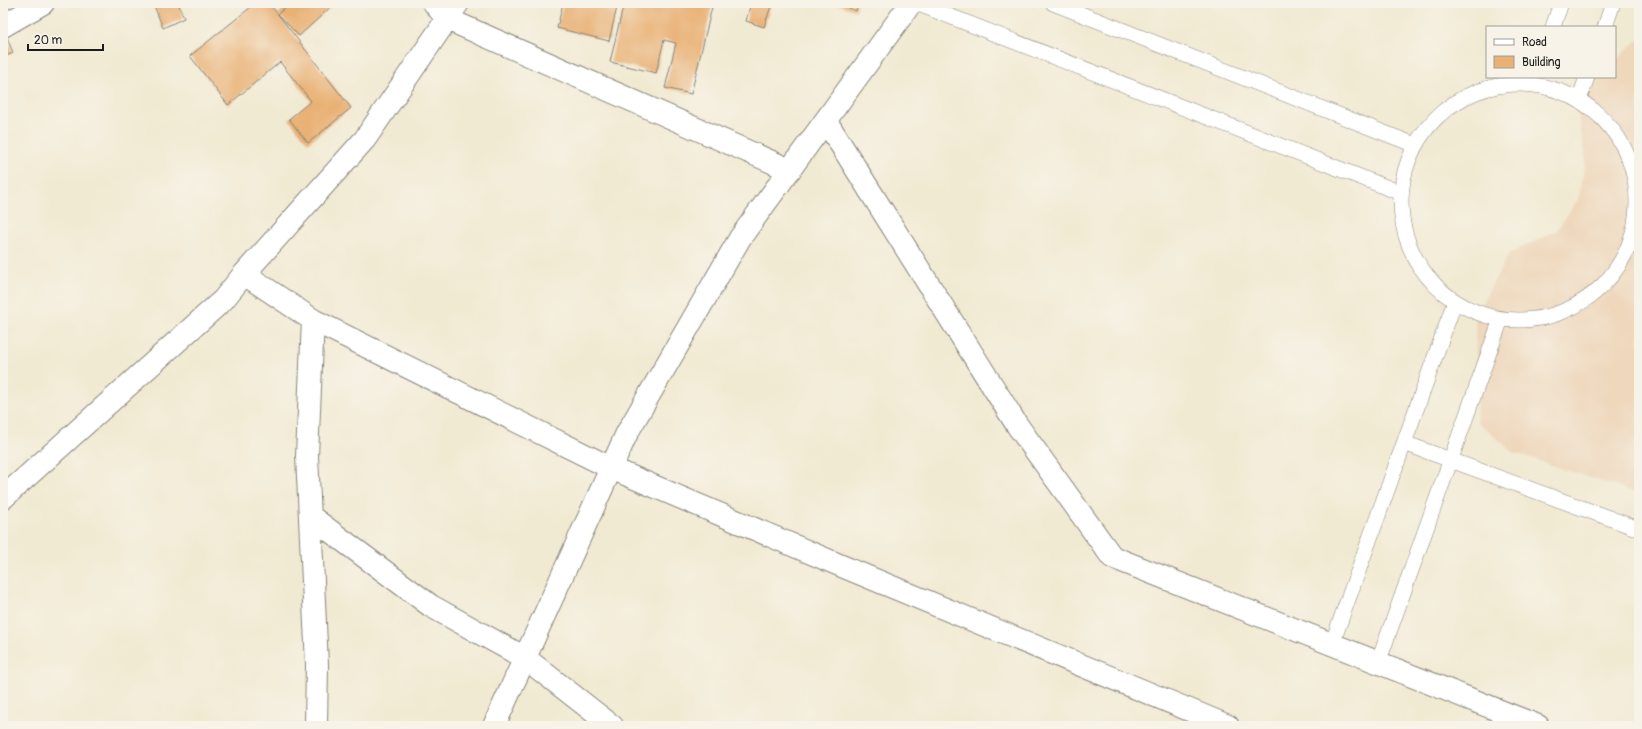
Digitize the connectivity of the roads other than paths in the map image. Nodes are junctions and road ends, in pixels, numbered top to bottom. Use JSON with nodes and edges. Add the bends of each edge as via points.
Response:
{"nodes":[{"id":1,"x":43,"y":3,"type":"edge"},
{"id":2,"x":911,"y":3,"type":"edge"},
{"id":3,"x":916,"y":3,"type":"edge"},
{"id":4,"x":1053,"y":3,"type":"edge"},
{"id":5,"x":1561,"y":3,"type":"edge"},
{"id":6,"x":1613,"y":3,"type":"edge"},
{"id":7,"x":446,"y":8,"type":"edge"},
{"id":8,"x":3,"y":26,"type":"edge"},
{"id":9,"x":1553,"y":26,"type":"edge"},
{"id":10,"x":1604,"y":26,"type":"edge"},
{"id":11,"x":1587,"y":78,"type":"edge"},
{"id":12,"x":1534,"y":80,"type":"edge"},
{"id":13,"x":1579,"y":100,"type":"junction"},
{"id":14,"x":826,"y":121,"type":"junction"},
{"id":15,"x":1415,"y":145,"type":"junction"},
{"id":16,"x":790,"y":170,"type":"junction"},
{"id":17,"x":1401,"y":193,"type":"junction"},
{"id":18,"x":244,"y":274,"type":"junction"},
{"id":19,"x":1455,"y":301,"type":"junction"},
{"id":20,"x":1501,"y":319,"type":"junction"},
{"id":21,"x":313,"y":320,"type":"junction"},
{"id":22,"x":1404,"y":443,"type":"junction"},
{"id":23,"x":1451,"y":460,"type":"junction"},
{"id":24,"x":611,"y":468,"type":"junction"},
{"id":25,"x":3,"y":498,"type":"edge"},
{"id":26,"x":310,"y":516,"type":"junction"},
{"id":27,"x":1639,"y":529,"type":"edge"},
{"id":28,"x":1332,"y":644,"type":"junction"},
{"id":29,"x":525,"y":658,"type":"junction"},
{"id":30,"x":1378,"y":663,"type":"junction"},
{"id":31,"x":316,"y":726,"type":"edge"},
{"id":32,"x":494,"y":726,"type":"edge"},
{"id":33,"x":612,"y":726,"type":"edge"},
{"id":34,"x":1228,"y":726,"type":"edge"},
{"id":35,"x":1538,"y":726,"type":"edge"}],
"edges":[{"from":1,"to":8,"type":"street"},
{"from":2,"to":14,"type":"street"},
{"from":3,"to":17,"type":"lane"},
{"from":4,"to":15,"type":"lane"},
{"from":5,"to":9,"type":"lane"},
{"from":6,"to":10,"type":"lane"},
{"from":7,"to":16,"type":"street"},
{"from":7,"to":18,"type":"street","via":[[365,139]]},
{"from":11,"to":13,"type":"lane"},
{"from":12,"to":13,"type":"lane"},
{"from":12,"to":15,"type":"lane","via":[[1496,85],[1464,96],[1436,117]]},
{"from":13,"to":20,"type":"lane","via":[[1606,122],[1626,153],[1636,189],[1634,227],[1621,262],[1598,290],[1566,311],[1530,320]]},
{"from":14,"to":16,"type":"street"},
{"from":14,"to":28,"type":"street","via":[[1017,425],[1112,557]]},
{"from":15,"to":17,"type":"lane","via":[[1405,168]]},
{"from":16,"to":24,"type":"street","via":[[740,238],[627,433]]},
{"from":17,"to":19,"type":"lane","via":[[1404,232],[1420,268],[1447,297]]},
{"from":18,"to":21,"type":"street"},
{"from":18,"to":25,"type":"street","via":[[223,300]]},
{"from":19,"to":20,"type":"lane","via":[[1469,310]]},
{"from":19,"to":22,"type":"lane"},
{"from":20,"to":23,"type":"lane"},
{"from":21,"to":24,"type":"street"},
{"from":21,"to":26,"type":"street","via":[[307,456]]},
{"from":22,"to":23,"type":"lane"},
{"from":22,"to":28,"type":"lane"},
{"from":23,"to":27,"type":"lane"},
{"from":23,"to":30,"type":"lane"},
{"from":24,"to":29,"type":"street"},
{"from":24,"to":34,"type":"street"},
{"from":26,"to":29,"type":"street","via":[[431,606]]},
{"from":26,"to":31,"type":"street","via":[[317,665]]},
{"from":28,"to":30,"type":"street"},
{"from":29,"to":32,"type":"street"},
{"from":29,"to":33,"type":"street"},
{"from":30,"to":35,"type":"street"}]}
